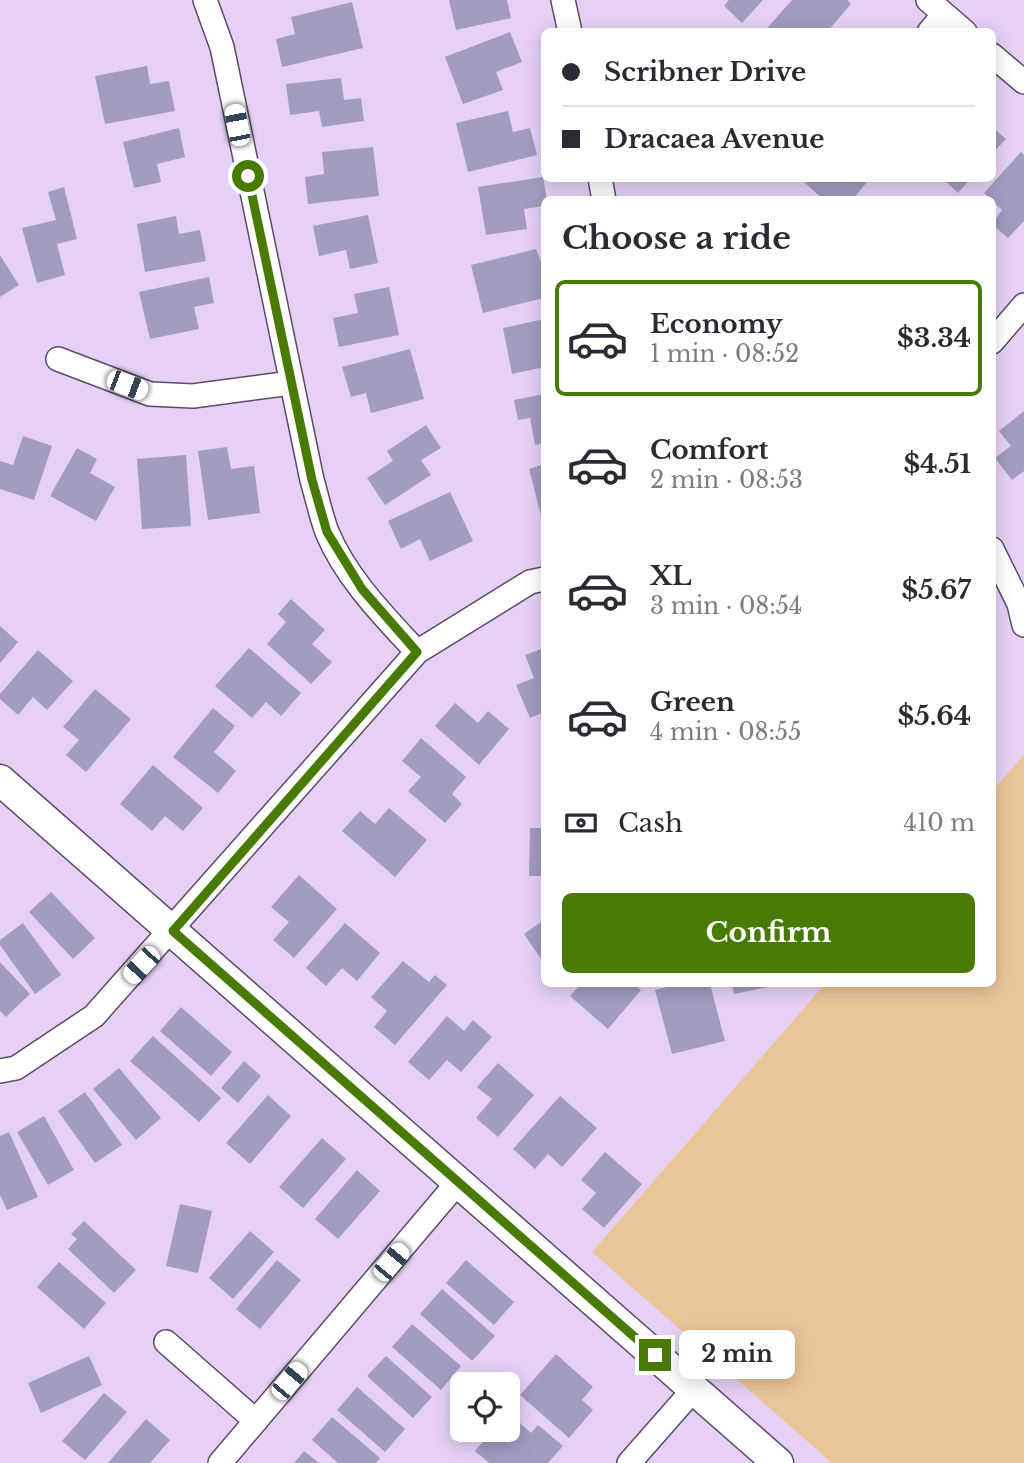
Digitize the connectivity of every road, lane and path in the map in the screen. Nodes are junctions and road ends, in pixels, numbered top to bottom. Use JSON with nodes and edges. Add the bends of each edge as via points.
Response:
{"nodes":[{"id":1,"x":205,"y":0,"type":"edge"},
{"id":2,"x":563,"y":0,"type":"edge"},
{"id":3,"x":934,"y":15,"type":"edge"},
{"id":4,"x":569,"y":28,"type":"edge"},
{"id":5,"x":958,"y":28,"type":"edge"},
{"id":6,"x":996,"y":58,"type":"edge"},
{"id":7,"x":1024,"y":82,"type":"edge"},
{"id":8,"x":1024,"y":305,"type":"edge"},
{"id":9,"x":996,"y":337,"type":"edge"},
{"id":10,"x":58,"y":359,"type":"dead end"},
{"id":11,"x":291,"y":383,"type":"junction"},
{"id":12,"x":996,"y":557,"type":"edge"},
{"id":13,"x":541,"y":580,"type":"edge"},
{"id":14,"x":1024,"y":625,"type":"edge"},
{"id":15,"x":417,"y":652,"type":"junction"},
{"id":16,"x":0,"y":780,"type":"edge"},
{"id":17,"x":173,"y":931,"type":"junction"},
{"id":18,"x":0,"y":1071,"type":"edge"},
{"id":19,"x":458,"y":1182,"type":"junction"},
{"id":20,"x":166,"y":1342,"type":"dead end"},
{"id":21,"x":694,"y":1389,"type":"junction"},
{"id":22,"x":256,"y":1421,"type":"junction"},
{"id":23,"x":220,"y":1463,"type":"edge"},
{"id":24,"x":628,"y":1463,"type":"edge"},
{"id":25,"x":778,"y":1463,"type":"edge"}],
"edges":[{"from":1,"to":11,"type":"street","via":[[222,47]]},
{"from":2,"to":4,"type":"street"},
{"from":3,"to":5,"type":"street"},
{"from":6,"to":7,"type":"street"},
{"from":8,"to":9,"type":"street"},
{"from":10,"to":11,"type":"street","via":[[150,394],[193,397]]},
{"from":11,"to":15,"type":"street","via":[[327,532],[362,589]]},
{"from":12,"to":14,"type":"street"},
{"from":13,"to":15,"type":"street","via":[[530,582]]},
{"from":15,"to":17,"type":"street"},
{"from":16,"to":17,"type":"street"},
{"from":17,"to":18,"type":"street","via":[[94,1016],[16,1068]]},
{"from":17,"to":19,"type":"street"},
{"from":19,"to":21,"type":"street"},
{"from":19,"to":22,"type":"street"},
{"from":20,"to":22,"type":"street"},
{"from":21,"to":24,"type":"street"},
{"from":21,"to":25,"type":"street"},
{"from":22,"to":23,"type":"street"}]}
